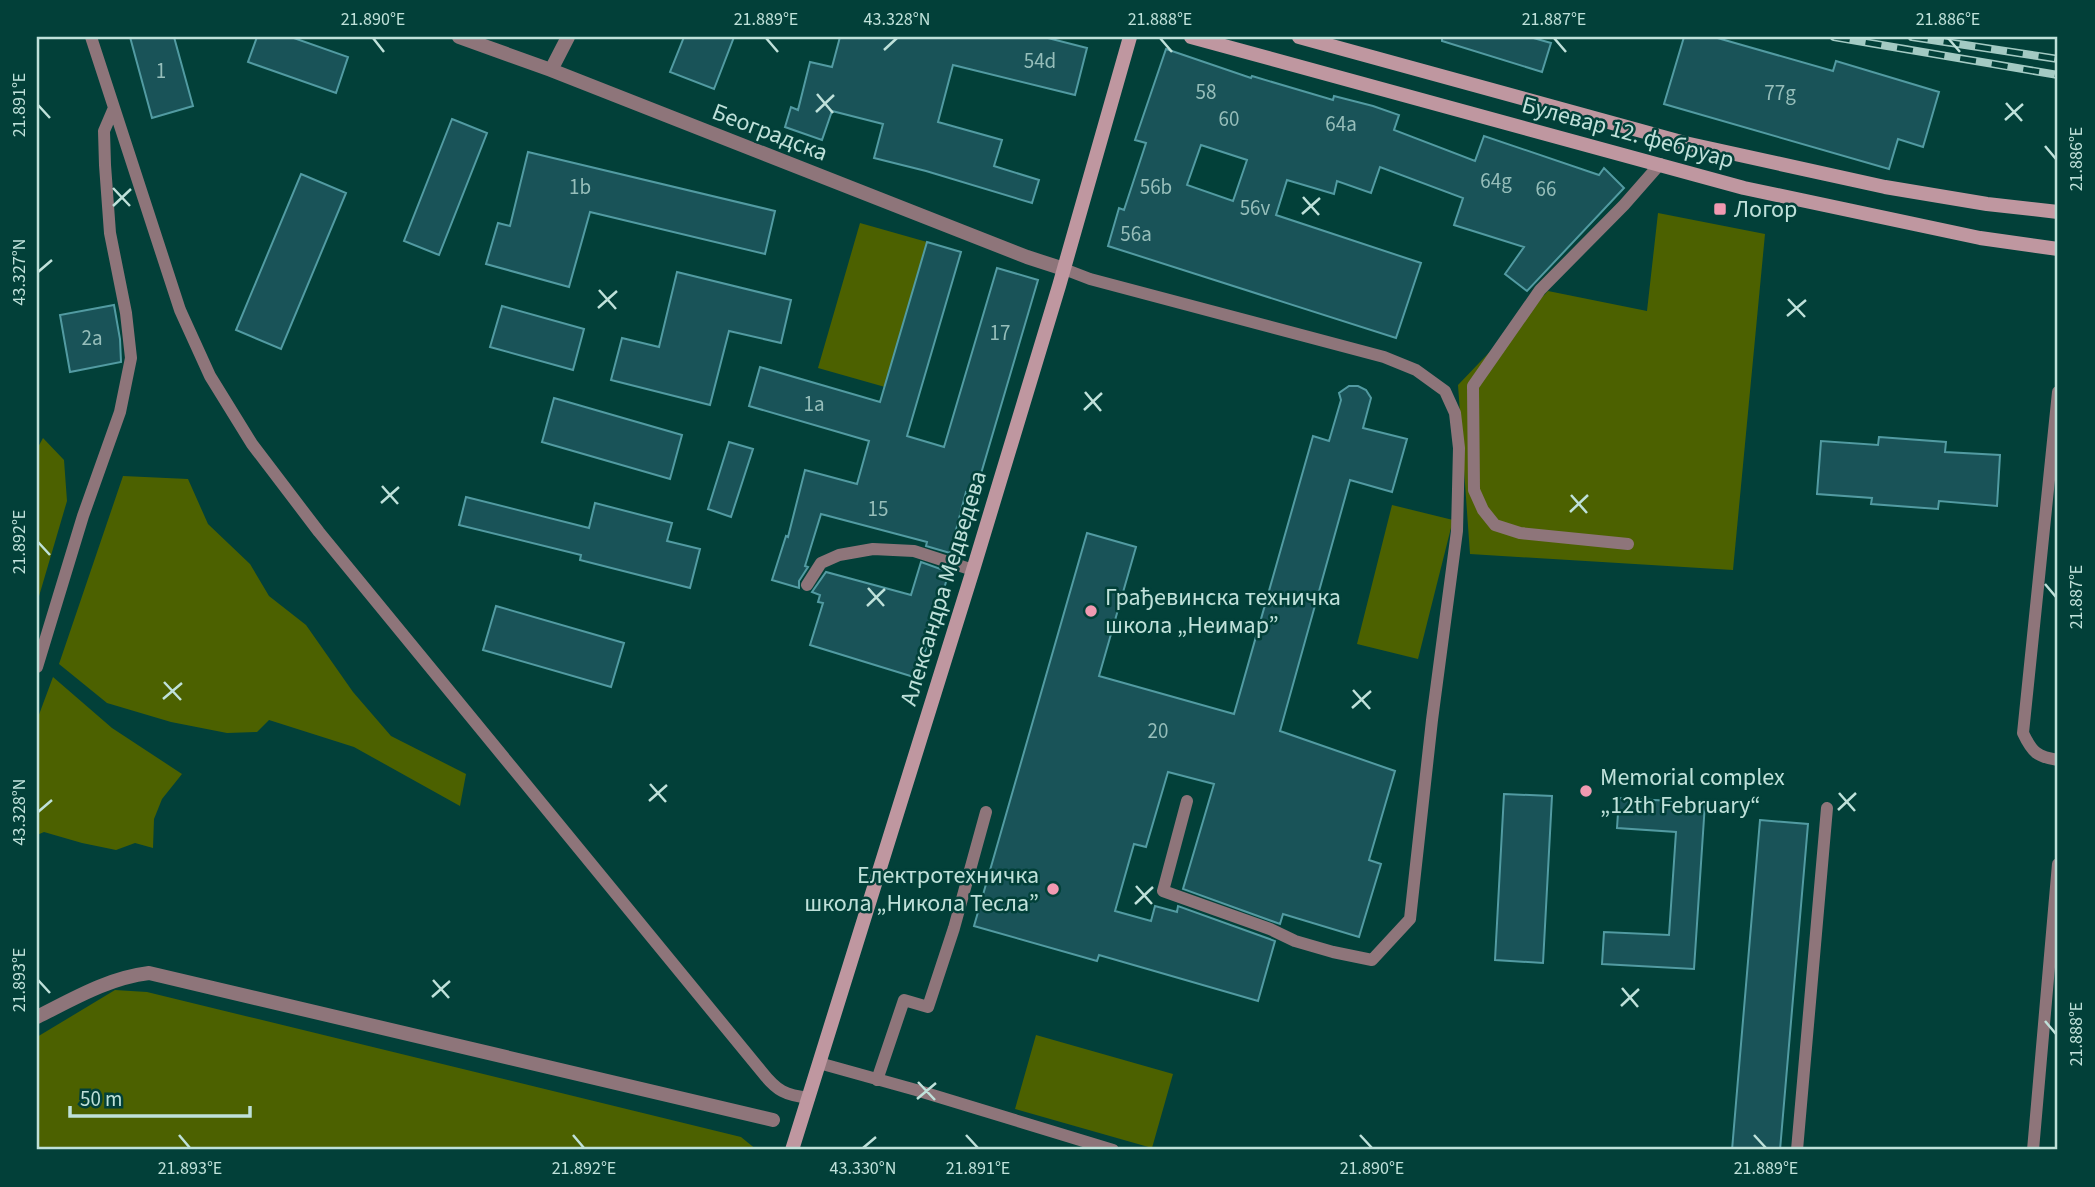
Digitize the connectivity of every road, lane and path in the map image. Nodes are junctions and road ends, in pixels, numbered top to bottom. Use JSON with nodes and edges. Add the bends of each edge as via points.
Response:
{"nodes":[{"id":1,"x":91,"y":37,"type":"edge"},
{"id":2,"x":459,"y":37,"type":"edge"},
{"id":3,"x":568,"y":37,"type":"edge"},
{"id":4,"x":1130,"y":37,"type":"edge"},
{"id":5,"x":1191,"y":37,"type":"edge"},
{"id":6,"x":1299,"y":37,"type":"edge"},
{"id":7,"x":551,"y":71,"type":"junction"},
{"id":8,"x":113,"y":110,"type":"junction"},
{"id":9,"x":1660,"y":164,"type":"junction"},
{"id":10,"x":2058,"y":212,"type":"edge"},
{"id":11,"x":2058,"y":249,"type":"edge"},
{"id":12,"x":1064,"y":269,"type":"junction"},
{"id":13,"x":2058,"y":391,"type":"edge"},
{"id":14,"x":1628,"y":544,"type":"dead end"},
{"id":15,"x":973,"y":570,"type":"junction"},
{"id":16,"x":807,"y":585,"type":"dead end"},
{"id":17,"x":37,"y":667,"type":"edge"},
{"id":18,"x":2058,"y":761,"type":"edge"},
{"id":19,"x":1187,"y":801,"type":"dead end"},
{"id":20,"x":1827,"y":808,"type":"dead end"},
{"id":21,"x":986,"y":812,"type":"dead end"},
{"id":22,"x":2058,"y":863,"type":"edge"},
{"id":23,"x":37,"y":1017,"type":"edge"},
{"id":24,"x":819,"y":1063,"type":"junction"},
{"id":25,"x":877,"y":1080,"type":"junction"},
{"id":26,"x":809,"y":1098,"type":"junction"},
{"id":27,"x":773,"y":1120,"type":"dead end"},
{"id":28,"x":792,"y":1150,"type":"edge"},
{"id":29,"x":1113,"y":1150,"type":"edge"},
{"id":30,"x":1797,"y":1150,"type":"edge"},
{"id":31,"x":2033,"y":1150,"type":"edge"}],
"edges":[{"from":1,"to":8,"type":"lane"},
{"from":2,"to":7,"type":"street","name":"Београдска"},
{"from":3,"to":7,"type":"street"},
{"from":4,"to":12,"type":"main road","name":"Александра Медведева"},
{"from":5,"to":9,"type":"main road","name":"Булевар 12. фебруар"},
{"from":6,"to":10,"type":"main road","name":"Булевар 12. фебруар","via":[[1685,143],[1885,187]]},
{"from":7,"to":12,"type":"street","name":"Београдска"},
{"from":8,"to":17,"type":"lane","via":[[104,131],[105,165],[110,233],[131,358],[120,412]]},
{"from":8,"to":26,"type":"lane","via":[[180,310],[210,376],[252,444],[762,1072],[780,1091]]},
{"from":9,"to":11,"type":"main road","name":"Булевар 12. фебруар","via":[[1883,219]]},
{"from":9,"to":14,"type":"lane","via":[[1541,290],[1473,386],[1475,490],[1495,525],[1520,533]]},
{"from":12,"to":15,"type":"main road","name":"Александра Медведева"},
{"from":12,"to":19,"type":"lane","via":[[1384,357],[1416,370],[1445,391],[1455,413],[1457,531],[1410,919],[1372,960],[1295,941],[1163,891]]},
{"from":13,"to":18,"type":"lane","via":[[2022,733],[2031,749]]},
{"from":15,"to":16,"type":"lane","via":[[914,551],[873,549],[821,563]]},
{"from":15,"to":24,"type":"main road","name":"Александра Медведева"},
{"from":20,"to":30,"type":"lane"},
{"from":21,"to":25,"type":"lane","via":[[928,1007],[904,1000]]},
{"from":22,"to":31,"type":"lane"},
{"from":23,"to":27,"type":"street","via":[[110,982],[149,973]]},
{"from":24,"to":25,"type":"lane"},
{"from":24,"to":26,"type":"main road","name":"Александра Медведева"},
{"from":25,"to":29,"type":"lane"},
{"from":26,"to":28,"type":"main road","name":"Александра Медведева"}]}
